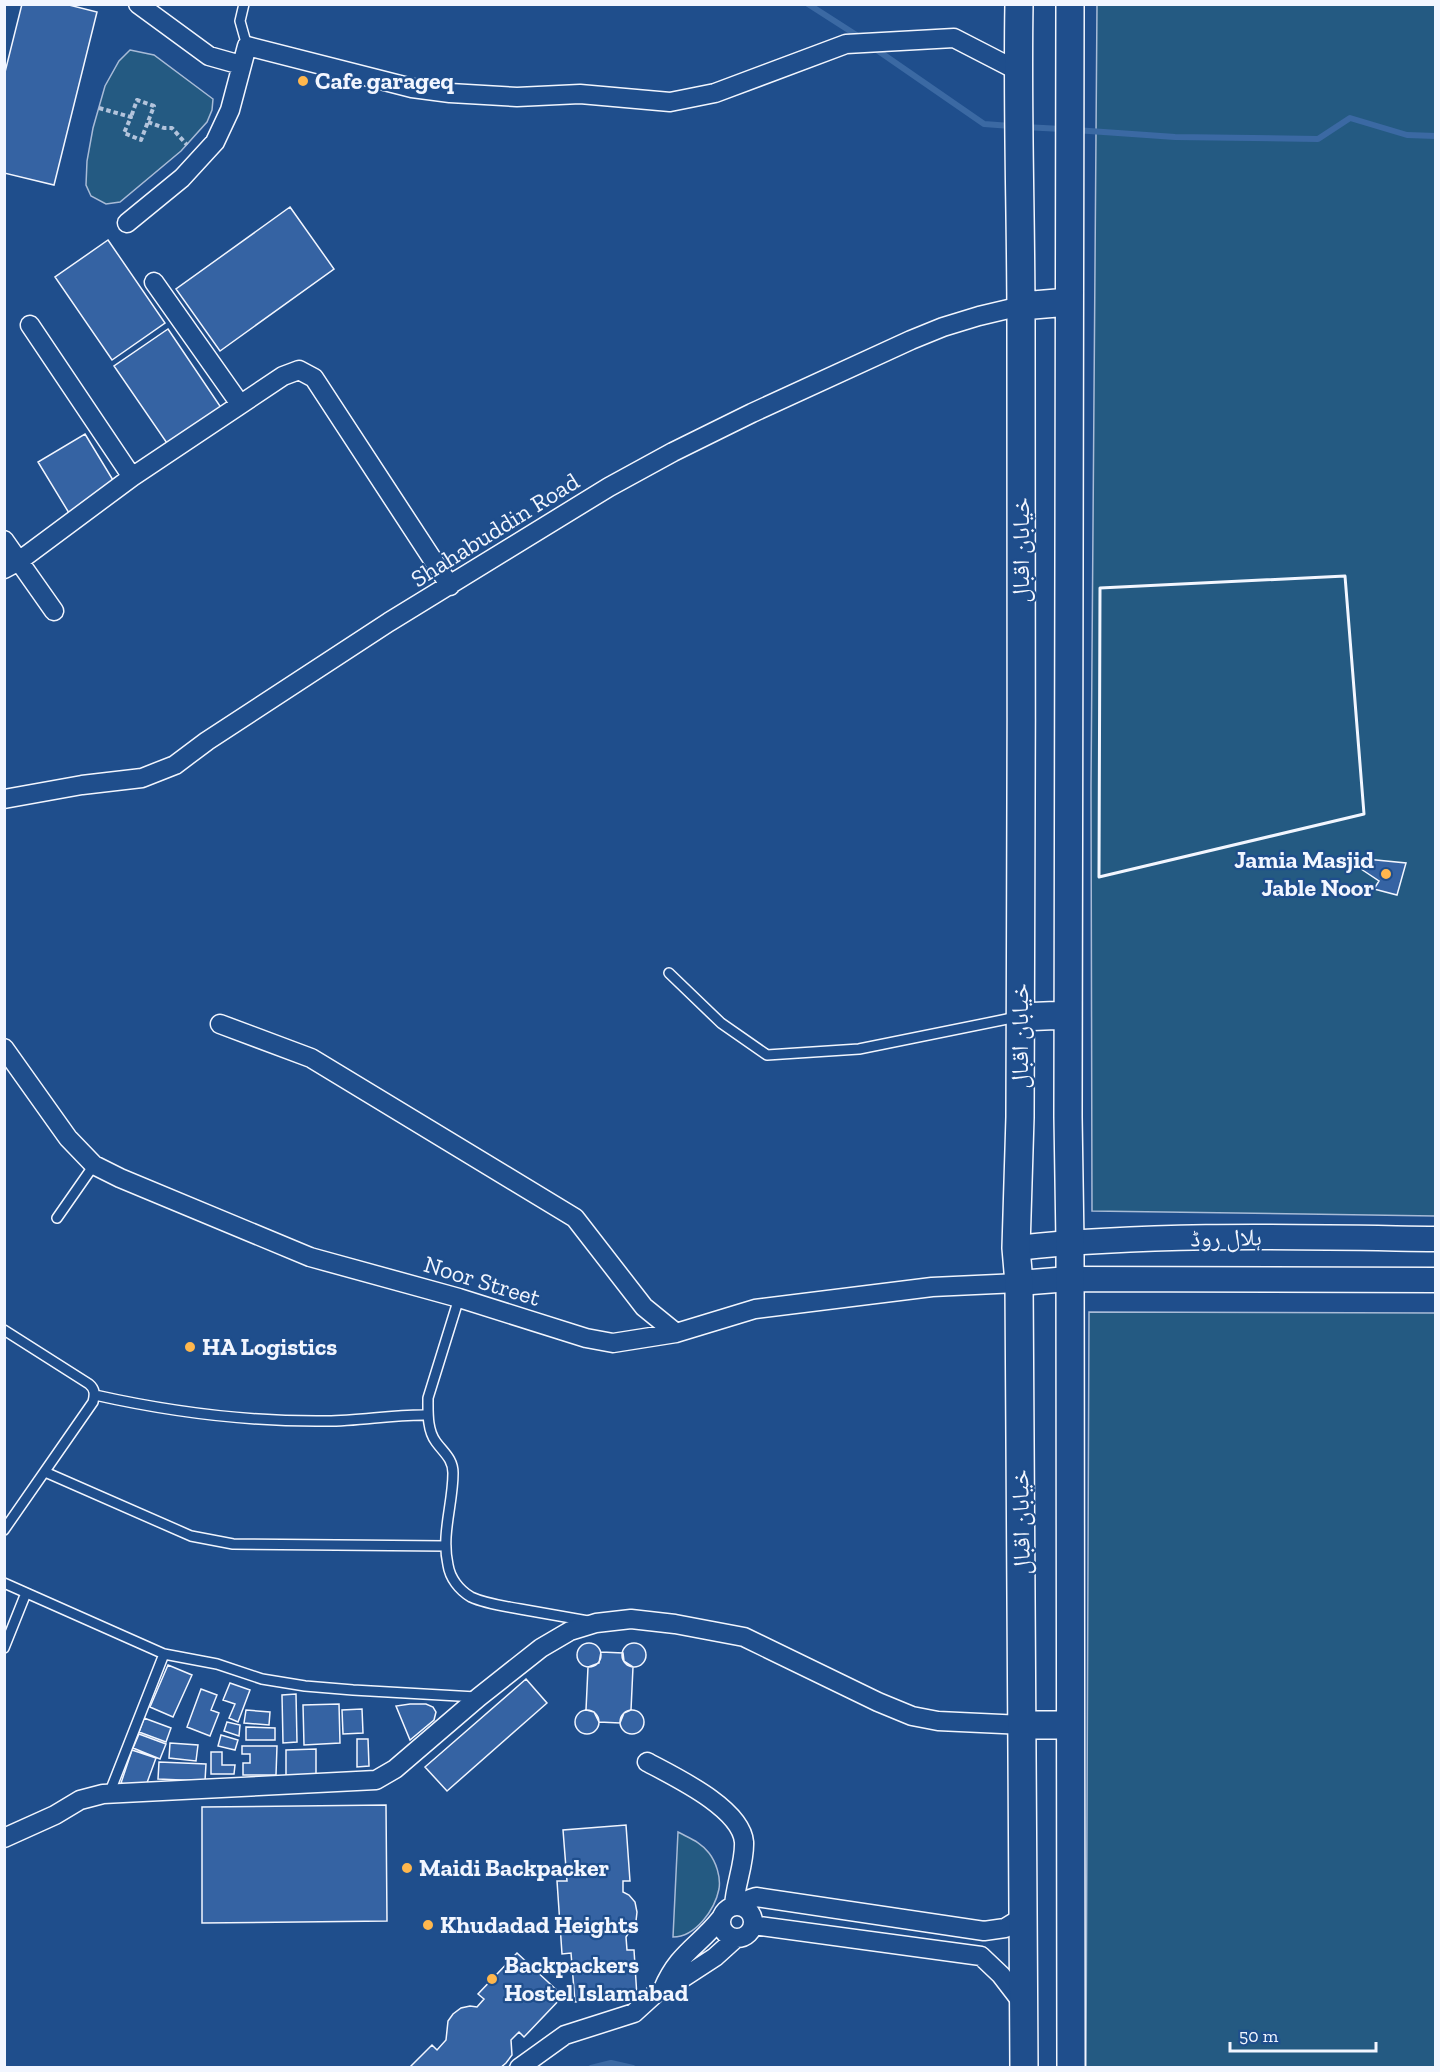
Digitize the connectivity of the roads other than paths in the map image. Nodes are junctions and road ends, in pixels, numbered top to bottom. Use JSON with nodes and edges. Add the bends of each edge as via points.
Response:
{"nodes":[{"id":1,"x":138,"y":4,"type":"edge"},
{"id":2,"x":244,"y":4,"type":"edge"},
{"id":3,"x":1019,"y":4,"type":"edge"},
{"id":4,"x":1070,"y":4,"type":"edge"},
{"id":5,"x":247,"y":46,"type":"junction"},
{"id":6,"x":241,"y":66,"type":"junction"},
{"id":7,"x":1018,"y":71,"type":"junction"},
{"id":8,"x":127,"y":223,"type":"dead end"},
{"id":9,"x":154,"y":282,"type":"dead end"},
{"id":10,"x":1070,"y":302,"type":"junction"},
{"id":11,"x":1021,"y":306,"type":"junction"},
{"id":12,"x":30,"y":325,"type":"dead end"},
{"id":13,"x":240,"y":404,"type":"junction"},
{"id":14,"x":132,"y":477,"type":"junction"},
{"id":15,"x":4,"y":540,"type":"edge"},
{"id":16,"x":12,"y":565,"type":"edge"},
{"id":17,"x":450,"y":586,"type":"junction"},
{"id":18,"x":54,"y":611,"type":"dead end"},
{"id":19,"x":4,"y":799,"type":"edge"},
{"id":20,"x":669,"y":973,"type":"dead end"},
{"id":21,"x":1068,"y":1015,"type":"junction"},
{"id":22,"x":1020,"y":1017,"type":"junction"},
{"id":23,"x":220,"y":1023,"type":"dead end"},
{"id":24,"x":4,"y":1048,"type":"edge"},
{"id":25,"x":94,"y":1166,"type":"junction"},
{"id":26,"x":57,"y":1218,"type":"dead end"},
{"id":27,"x":1436,"y":1239,"type":"edge"},
{"id":28,"x":1070,"y":1242,"type":"junction"},
{"id":29,"x":1016,"y":1248,"type":"junction"},
{"id":30,"x":1069,"y":1279,"type":"junction"},
{"id":31,"x":1436,"y":1280,"type":"edge"},
{"id":32,"x":1018,"y":1283,"type":"junction"},
{"id":33,"x":459,"y":1298,"type":"junction"},
{"id":34,"x":4,"y":1330,"type":"edge"},
{"id":35,"x":676,"y":1334,"type":"junction"},
{"id":36,"x":95,"y":1395,"type":"junction"},
{"id":37,"x":428,"y":1415,"type":"junction"},
{"id":38,"x":45,"y":1472,"type":"junction"},
{"id":39,"x":4,"y":1530,"type":"edge"},
{"id":40,"x":447,"y":1546,"type":"junction"},
{"id":41,"x":4,"y":1583,"type":"edge"},
{"id":42,"x":26,"y":1593,"type":"junction"},
{"id":43,"x":596,"y":1623,"type":"junction"},
{"id":44,"x":4,"y":1648,"type":"edge"},
{"id":45,"x":164,"y":1653,"type":"junction"},
{"id":46,"x":479,"y":1697,"type":"junction"},
{"id":47,"x":1023,"y":1725,"type":"junction"},
{"id":48,"x":1070,"y":1725,"type":"junction"},
{"id":49,"x":647,"y":1762,"type":"dead end"},
{"id":50,"x":109,"y":1794,"type":"junction"},
{"id":51,"x":4,"y":1838,"type":"edge"},
{"id":52,"x":733,"y":1910,"type":"junction"},
{"id":53,"x":1023,"y":1917,"type":"junction"},
{"id":54,"x":753,"y":1925,"type":"junction"},
{"id":55,"x":736,"y":1938,"type":"junction"},
{"id":56,"x":663,"y":1989,"type":"junction"},
{"id":57,"x":1024,"y":2005,"type":"junction"},
{"id":58,"x":519,"y":2067,"type":"edge"},
{"id":59,"x":1024,"y":2067,"type":"edge"},
{"id":60,"x":1071,"y":2067,"type":"edge"}],
"edges":[{"from":1,"to":6,"type":"street","via":[[209,56]]},
{"from":2,"to":5,"type":"lane","via":[[240,21]]},
{"from":3,"to":7,"type":"main road","name":"خیابان اقبال"},
{"from":4,"to":10,"type":"main road","name":"خیابان اقبال"},
{"from":5,"to":6,"type":"street"},
{"from":5,"to":7,"type":"street","via":[[412,88],[517,97],[580,94],[670,102],[715,93],[846,44],[954,38]]},
{"from":6,"to":8,"type":"street","via":[[230,110],[215,142],[182,178]]},
{"from":7,"to":11,"type":"main road","name":"خیابان اقبال"},
{"from":9,"to":13,"type":"street"},
{"from":10,"to":11,"type":"main road"},
{"from":10,"to":21,"type":"main road","name":"خیابان اقبال"},
{"from":11,"to":17,"type":"street","name":"Shahabuddin Road","via":[[943,327],[742,418],[609,487]]},
{"from":11,"to":22,"type":"main road","name":"خیابان اقبال"},
{"from":12,"to":14,"type":"street"},
{"from":13,"to":14,"type":"street"},
{"from":13,"to":17,"type":"street","via":[[299,370],[314,378]]},
{"from":14,"to":16,"type":"street"},
{"from":15,"to":16,"type":"street"},
{"from":16,"to":18,"type":"street"},
{"from":17,"to":19,"type":"street","name":"Shahabuddin Road","via":[[389,622],[175,765],[142,778]]},
{"from":20,"to":22,"type":"lane","via":[[721,1023],[767,1056],[859,1048]]},
{"from":21,"to":22,"type":"main road"},
{"from":21,"to":28,"type":"main road","name":"خیابان اقبال"},
{"from":22,"to":29,"type":"main road","name":"خیابان اقبال"},
{"from":23,"to":35,"type":"street","via":[[311,1058],[575,1218],[644,1307]]},
{"from":24,"to":25,"type":"street","name":"Noor Street","via":[[68,1138]]},
{"from":25,"to":26,"type":"lane"},
{"from":25,"to":33,"type":"street","name":"Noor Street","via":[[310,1257]]},
{"from":27,"to":28,"type":"street","name":"ہلال روڈ","via":[[1221,1236]]},
{"from":28,"to":29,"type":"street","name":"ہلال روڈ"},
{"from":28,"to":30,"type":"main road","name":"خیابان اقبال"},
{"from":29,"to":32,"type":"main road","name":"خیابان اقبال"},
{"from":30,"to":31,"type":"street","name":"ہلال روڈ"},
{"from":30,"to":32,"type":"street","name":"ہلال روڈ"},
{"from":30,"to":48,"type":"main road","name":"خیابان اقبال"},
{"from":32,"to":35,"type":"street","name":"Noor Street","via":[[933,1287],[755,1309]]},
{"from":32,"to":47,"type":"main road","name":"خیابان اقبال"},
{"from":33,"to":35,"type":"street","name":"Noor Street","via":[[613,1343]]},
{"from":33,"to":37,"type":"lane","via":[[428,1398]]},
{"from":34,"to":36,"type":"lane","via":[[89,1383]]},
{"from":36,"to":37,"type":"lane","via":[[150,1408],[252,1418],[328,1422]]},
{"from":36,"to":38,"type":"lane"},
{"from":37,"to":40,"type":"lane","via":[[435,1442],[450,1458],[453,1472]]},
{"from":38,"to":39,"type":"lane"},
{"from":38,"to":40,"type":"lane","via":[[191,1536],[233,1544]]},
{"from":40,"to":43,"type":"lane","via":[[452,1579],[472,1597]]},
{"from":41,"to":42,"type":"lane"},
{"from":42,"to":44,"type":"lane"},
{"from":42,"to":45,"type":"lane"},
{"from":43,"to":46,"type":"street","via":[[570,1631],[541,1648]]},
{"from":43,"to":47,"type":"street","via":[[630,1619],[744,1637],[912,1716]]},
{"from":45,"to":46,"type":"lane","via":[[305,1686]]},
{"from":45,"to":50,"type":"lane"},
{"from":46,"to":50,"type":"street","via":[[395,1769],[376,1780]]},
{"from":47,"to":48,"type":"main road"},
{"from":47,"to":53,"type":"main road","name":"خیابان اقبال"},
{"from":48,"to":60,"type":"main road","name":"خیابان اقبال"},
{"from":49,"to":52,"type":"street","via":[[728,1812],[739,1826],[744,1851]]},
{"from":50,"to":51,"type":"street","via":[[80,1800]]},
{"from":52,"to":53,"type":"street","via":[[756,1897],[984,1931],[1005,1928]]},
{"from":52,"to":54,"type":"street","via":[[750,1912]]},
{"from":52,"to":55,"type":"street","via":[[723,1931]]},
{"from":52,"to":56,"type":"street","via":[[677,1962]]},
{"from":53,"to":57,"type":"main road","name":"خیابان اقبال"},
{"from":54,"to":55,"type":"street","via":[[745,1936]]},
{"from":54,"to":57,"type":"street","via":[[981,1956]]},
{"from":55,"to":56,"type":"street"},
{"from":56,"to":58,"type":"street","via":[[634,2013],[565,2035]]},
{"from":57,"to":59,"type":"main road","name":"خیابان اقبال"}]}
